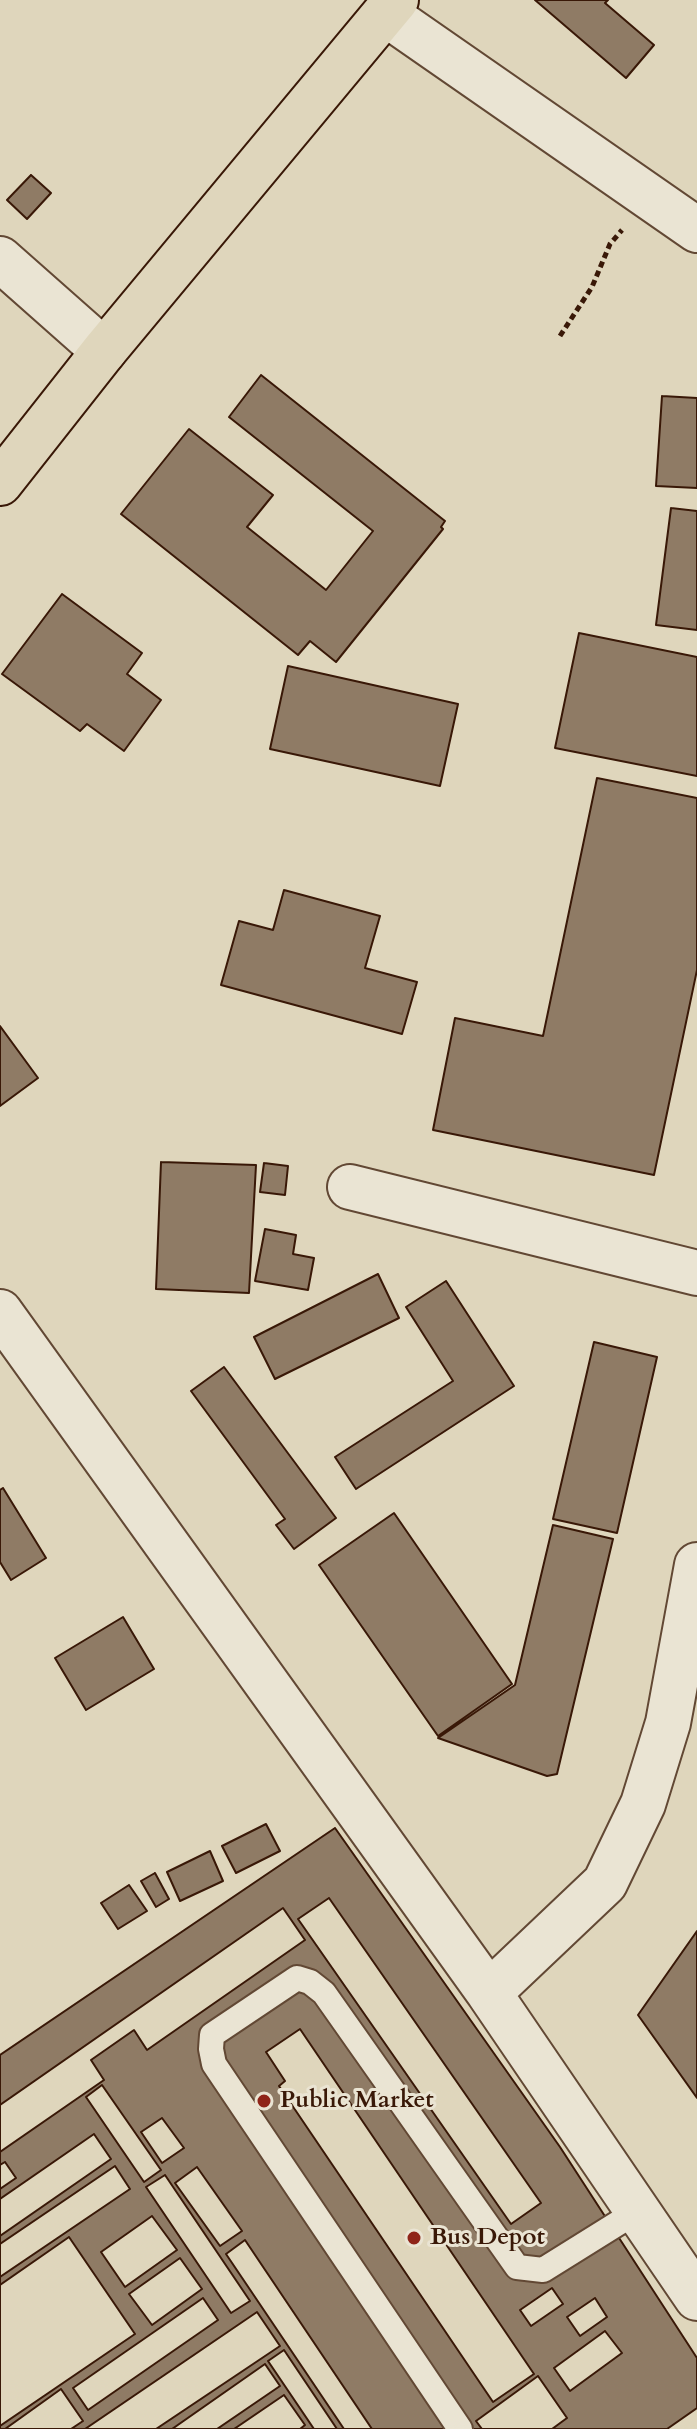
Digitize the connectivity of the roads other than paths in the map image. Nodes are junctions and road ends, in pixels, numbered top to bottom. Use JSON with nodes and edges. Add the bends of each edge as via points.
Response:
{"nodes":[{"id":1,"x":391,"y":7,"type":"edge"},
{"id":2,"x":697,"y":230,"type":"edge"},
{"id":3,"x":0,"y":259,"type":"edge"},
{"id":4,"x":104,"y":351,"type":"junction"},
{"id":5,"x":0,"y":483,"type":"edge"},
{"id":6,"x":350,"y":1187,"type":"dead end"},
{"id":7,"x":697,"y":1273,"type":"edge"},
{"id":8,"x":0,"y":1312,"type":"edge"},
{"id":9,"x":697,"y":1565,"type":"edge"},
{"id":10,"x":489,"y":1993,"type":"junction"},
{"id":11,"x":636,"y":2212,"type":"junction"},
{"id":12,"x":697,"y":2298,"type":"edge"},
{"id":13,"x":460,"y":2429,"type":"edge"}],
"edges":[{"from":1,"to":2,"type":"street"},
{"from":1,"to":4,"type":"main road"},
{"from":3,"to":4,"type":"street"},
{"from":4,"to":5,"type":"main road"},
{"from":6,"to":7,"type":"street"},
{"from":8,"to":10,"type":"street"},
{"from":9,"to":10,"type":"street","via":[[668,1723],[643,1804],[605,1883]]},
{"from":10,"to":11,"type":"street"},
{"from":11,"to":12,"type":"street"},
{"from":11,"to":13,"type":"lane","via":[[543,2270],[517,2267],[324,1993],[310,1982],[297,1978],[212,2035],[214,2064]]}]}
